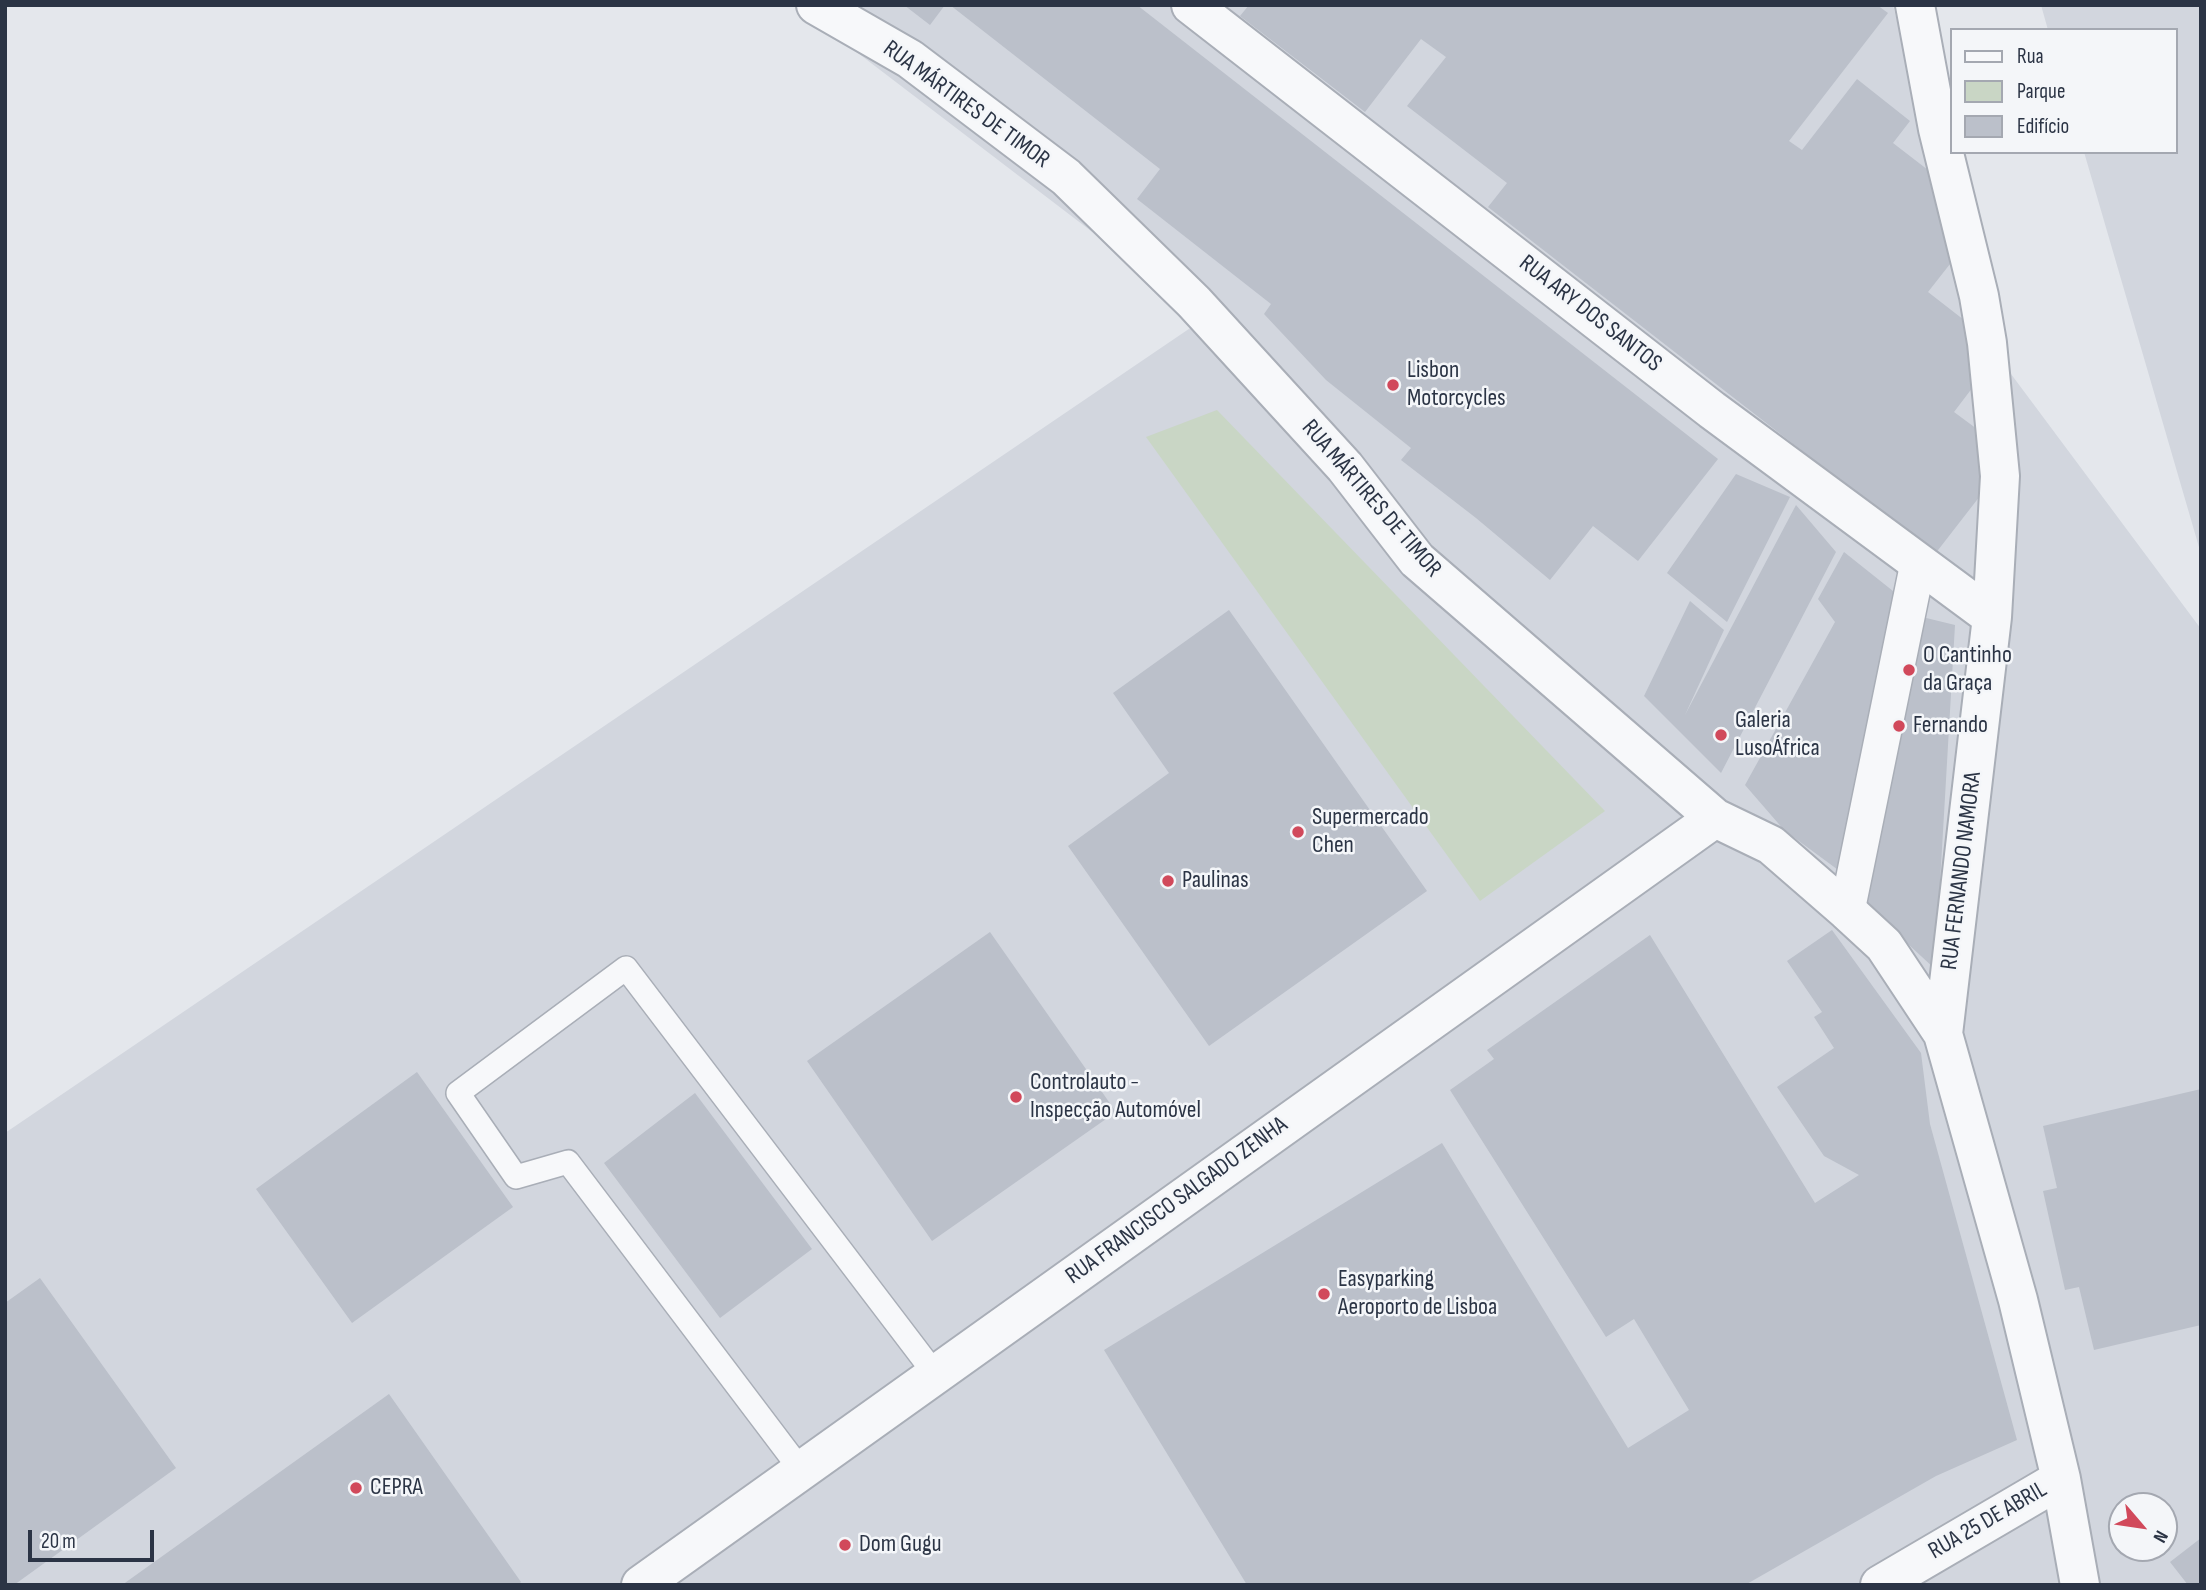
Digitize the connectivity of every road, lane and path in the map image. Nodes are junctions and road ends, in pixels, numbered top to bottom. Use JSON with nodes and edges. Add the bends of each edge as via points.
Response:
{"nodes":[{"id":1,"x":816,"y":5,"type":"edge"},
{"id":2,"x":1191,"y":5,"type":"edge"},
{"id":3,"x":1916,"y":5,"type":"edge"},
{"id":4,"x":1918,"y":563,"type":"junction"},
{"id":5,"x":1992,"y":617,"type":"junction"},
{"id":6,"x":1715,"y":818,"type":"junction"},
{"id":7,"x":1847,"y":911,"type":"junction"},
{"id":8,"x":1943,"y":1034,"type":"junction"},
{"id":9,"x":935,"y":1374,"type":"junction"},
{"id":10,"x":801,"y":1470,"type":"junction"},
{"id":11,"x":2061,"y":1479,"type":"junction"},
{"id":12,"x":640,"y":1585,"type":"edge"},
{"id":13,"x":1880,"y":1585,"type":"edge"},
{"id":14,"x":2080,"y":1585,"type":"edge"}],
"edges":[{"from":1,"to":6,"type":"street","name":"RUA MÁRTIRES DE TIMOR","via":[[910,59],[1066,177],[1194,302],[1346,467],[1417,560]]},
{"from":2,"to":4,"type":"street","name":"RUA ARY DOS SANTOS","via":[[1712,410]]},
{"from":3,"to":5,"type":"street","name":"RUA FERNANDO NAMORA","via":[[1938,129],[1987,343],[2000,476]]},
{"from":4,"to":5,"type":"street","name":"RUA ARY DOS SANTOS"},
{"from":4,"to":7,"type":"street"},
{"from":5,"to":8,"type":"street","name":"RUA FERNANDO NAMORA"},
{"from":6,"to":7,"type":"street","name":"RUA MÁRTIRES DE TIMOR","via":[[1771,845]]},
{"from":6,"to":9,"type":"street","name":"RUA FRANCISCO SALGADO ZENHA"},
{"from":7,"to":8,"type":"street","name":"RUA MÁRTIRES DE TIMOR","via":[[1884,945]]},
{"from":8,"to":11,"type":"street","name":"RUA FERNANDO NAMORA","via":[[2014,1286]]},
{"from":9,"to":10,"type":"street","name":"RUA FRANCISCO SALGADO ZENHA"},
{"from":9,"to":10,"type":"lane","via":[[626,968],[458,1093],[516,1177],[568,1162]]},
{"from":10,"to":12,"type":"street","name":"RUA FRANCISCO SALGADO ZENHA"},
{"from":11,"to":13,"type":"street","name":"RUA 25 DE ABRIL"},
{"from":11,"to":14,"type":"street","name":"RUA FERNANDO NAMORA"}]}
